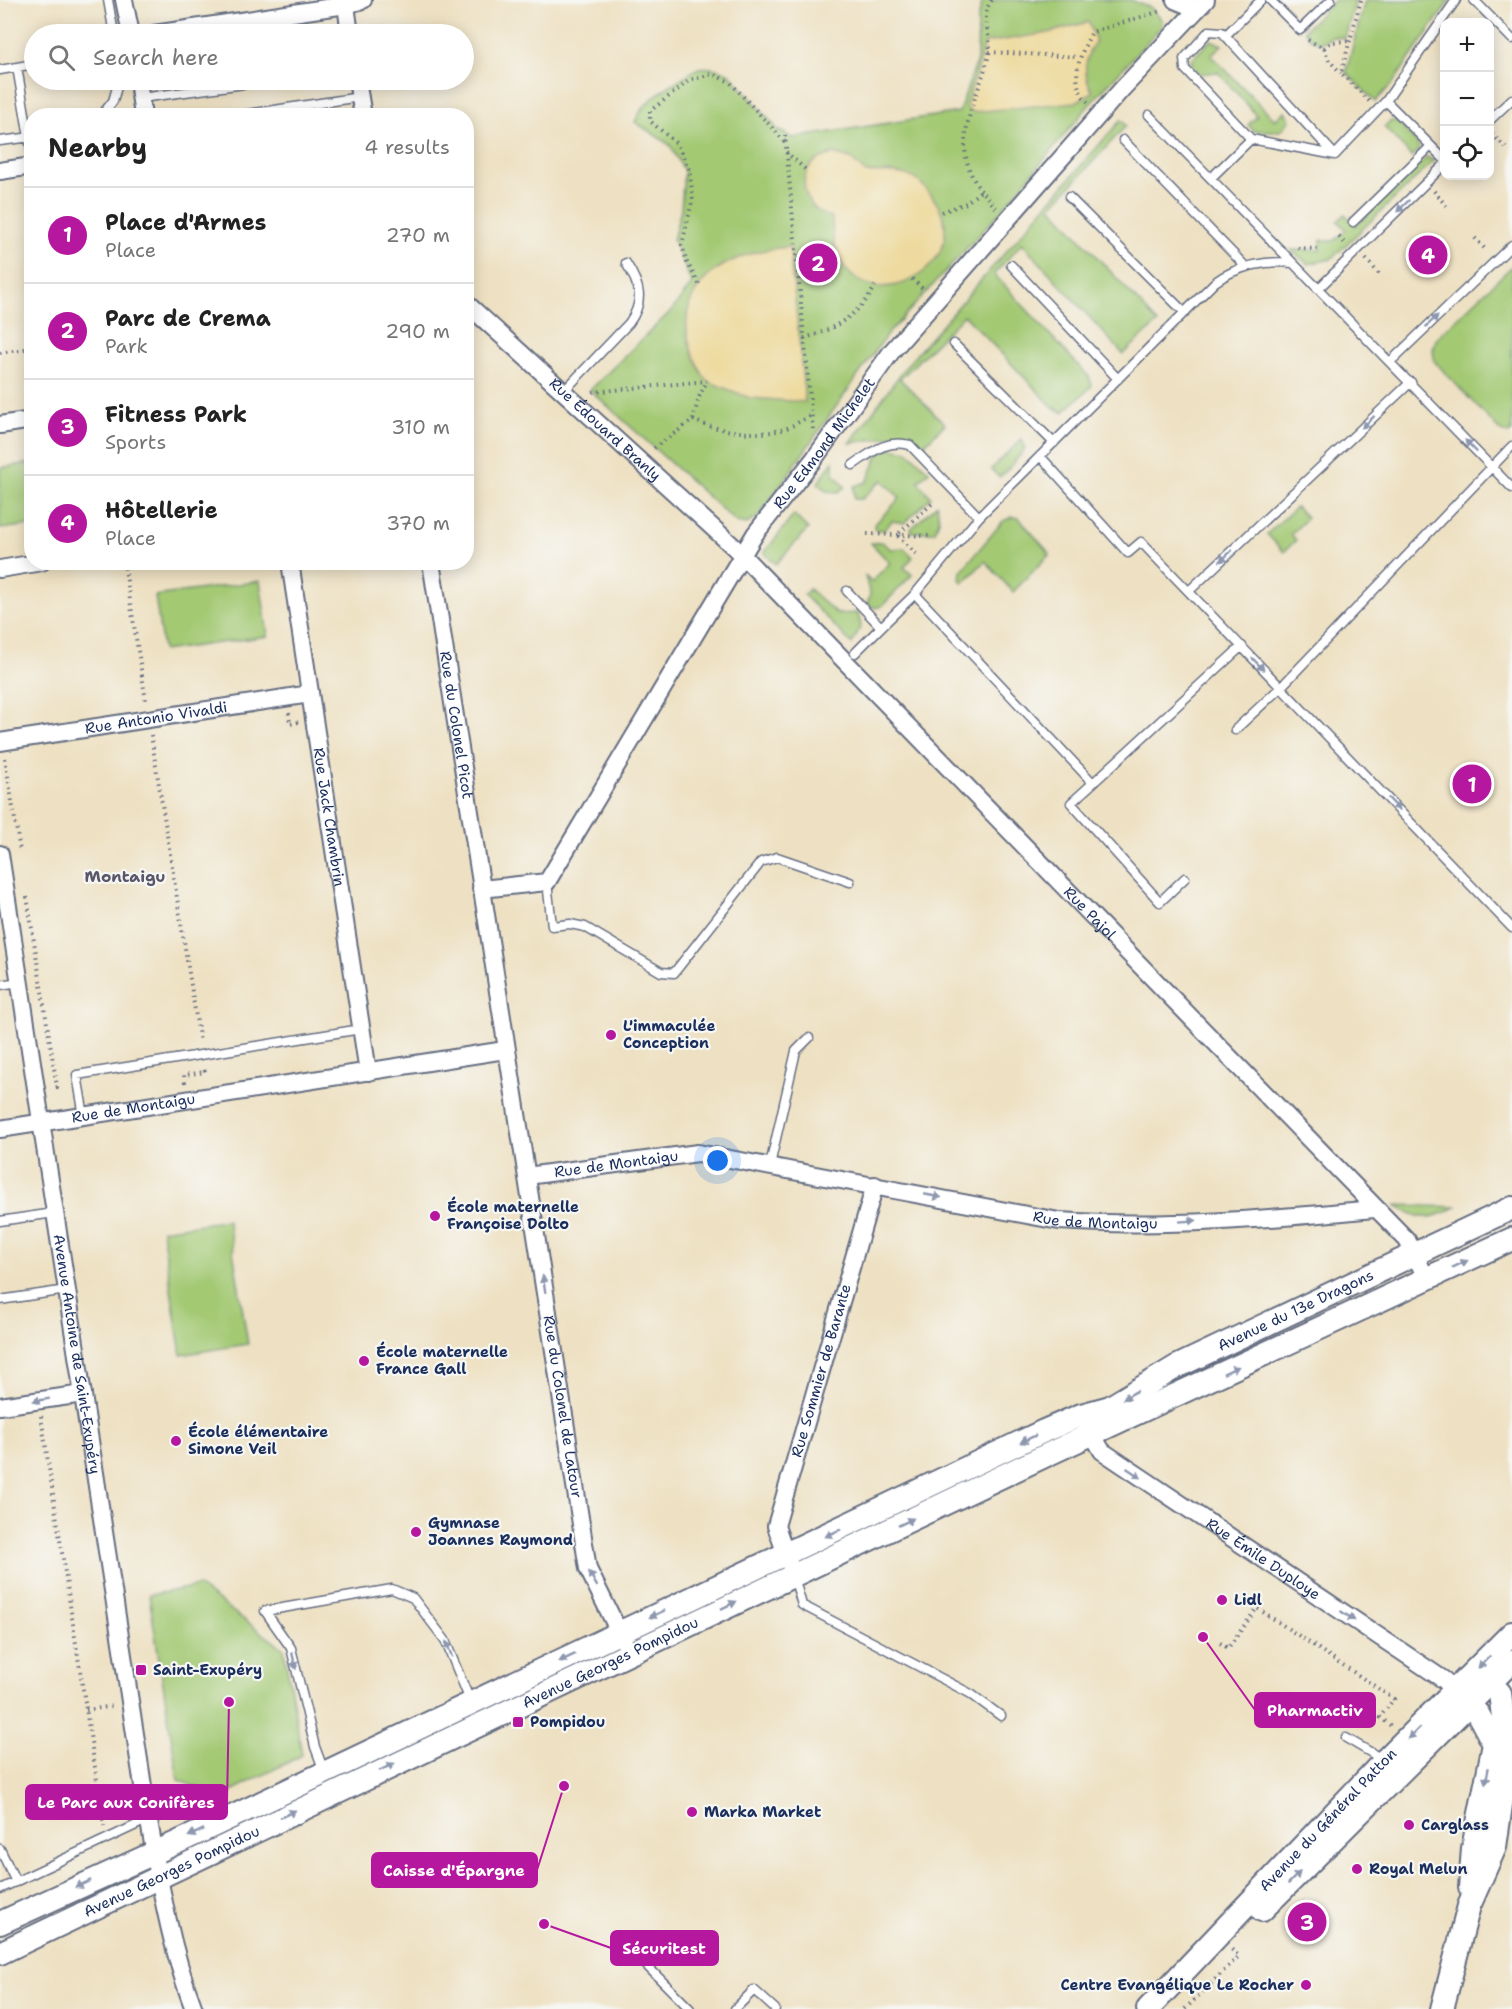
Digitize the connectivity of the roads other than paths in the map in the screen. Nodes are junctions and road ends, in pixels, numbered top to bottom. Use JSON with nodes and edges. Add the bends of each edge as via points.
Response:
{"nodes":[{"id":1,"x":108,"y":0,"type":"edge"},
{"id":2,"x":124,"y":0,"type":"edge"},
{"id":3,"x":363,"y":0,"type":"edge"},
{"id":4,"x":1261,"y":0,"type":"edge"},
{"id":5,"x":1270,"y":0,"type":"edge"},
{"id":6,"x":1331,"y":0,"type":"edge"},
{"id":7,"x":1456,"y":0,"type":"edge"},
{"id":8,"x":1474,"y":0,"type":"edge"},
{"id":9,"x":1178,"y":1,"type":"edge"},
{"id":10,"x":1202,"y":4,"type":"edge"},
{"id":11,"x":346,"y":6,"type":"junction"},
{"id":12,"x":112,"y":24,"type":"edge"},
{"id":13,"x":129,"y":24,"type":"edge"},
{"id":14,"x":223,"y":24,"type":"edge"},
{"id":15,"x":343,"y":24,"type":"edge"},
{"id":16,"x":349,"y":24,"type":"edge"},
{"id":17,"x":1226,"y":35,"type":"junction"},
{"id":18,"x":1512,"y":39,"type":"edge"},
{"id":19,"x":24,"y":66,"type":"edge"},
{"id":20,"x":17,"y":67,"type":"junction"},
{"id":21,"x":0,"y":70,"type":"edge"},
{"id":22,"x":116,"y":90,"type":"edge"},
{"id":23,"x":140,"y":90,"type":"edge"},
{"id":24,"x":200,"y":90,"type":"edge"},
{"id":25,"x":359,"y":90,"type":"edge"},
{"id":26,"x":360,"y":97,"type":"junction"},
{"id":27,"x":141,"y":98,"type":"junction"},
{"id":28,"x":1512,"y":99,"type":"edge"},
{"id":29,"x":1386,"y":101,"type":"junction"},
{"id":30,"x":25,"y":108,"type":"edge"},
{"id":31,"x":107,"y":108,"type":"edge"},
{"id":32,"x":142,"y":108,"type":"edge"},
{"id":33,"x":287,"y":108,"type":"edge"},
{"id":34,"x":362,"y":108,"type":"edge"},
{"id":35,"x":1149,"y":115,"type":"dead end"},
{"id":36,"x":1494,"y":116,"type":"edge"},
{"id":37,"x":24,"y":138,"type":"edge"},
{"id":38,"x":1251,"y":139,"type":"junction"},
{"id":39,"x":1123,"y":140,"type":"dead end"},
{"id":40,"x":0,"y":141,"type":"edge"},
{"id":41,"x":1431,"y":146,"type":"junction"},
{"id":42,"x":1335,"y":155,"type":"junction"},
{"id":43,"x":1440,"y":155,"type":"edge"},
{"id":44,"x":24,"y":167,"type":"edge"},
{"id":45,"x":1440,"y":169,"type":"edge"},
{"id":46,"x":0,"y":171,"type":"edge"},
{"id":47,"x":1211,"y":178,"type":"junction"},
{"id":48,"x":1069,"y":197,"type":"dead end"},
{"id":49,"x":1353,"y":222,"type":"dead end"},
{"id":50,"x":1512,"y":245,"type":"edge"},
{"id":51,"x":626,"y":263,"type":"dead end"},
{"id":52,"x":1294,"y":263,"type":"junction"},
{"id":53,"x":1011,"y":265,"type":"dead end"},
{"id":54,"x":1246,"y":267,"type":"junction"},
{"id":55,"x":1318,"y":289,"type":"junction"},
{"id":56,"x":474,"y":310,"type":"edge"},
{"id":57,"x":1185,"y":312,"type":"junction"},
{"id":58,"x":954,"y":344,"type":"dead end"},
{"id":59,"x":1390,"y":362,"type":"junction"},
{"id":60,"x":1118,"y":379,"type":"junction"},
{"id":61,"x":1411,"y":382,"type":"junction"},
{"id":62,"x":564,"y":391,"type":"junction"},
{"id":63,"x":24,"y":421,"type":"edge"},
{"id":64,"x":0,"y":425,"type":"edge"},
{"id":65,"x":1054,"y":443,"type":"junction"},
{"id":66,"x":1512,"y":446,"type":"edge"},
{"id":67,"x":1040,"y":456,"type":"junction"},
{"id":68,"x":853,"y":465,"type":"dead end"},
{"id":69,"x":1491,"y":466,"type":"junction"},
{"id":70,"x":1512,"y":488,"type":"edge"},
{"id":71,"x":979,"y":517,"type":"junction"},
{"id":72,"x":742,"y":555,"type":"junction"},
{"id":73,"x":24,"y":565,"type":"edge"},
{"id":74,"x":0,"y":569,"type":"edge"},
{"id":75,"x":291,"y":570,"type":"edge"},
{"id":76,"x":432,"y":570,"type":"edge"},
{"id":77,"x":847,"y":591,"type":"dead end"},
{"id":78,"x":1189,"y":591,"type":"junction"},
{"id":79,"x":915,"y":594,"type":"junction"},
{"id":80,"x":881,"y":627,"type":"junction"},
{"id":81,"x":1242,"y":646,"type":"junction"},
{"id":82,"x":855,"y":653,"type":"dead end"},
{"id":83,"x":1281,"y":687,"type":"junction"},
{"id":84,"x":310,"y":694,"type":"junction"},
{"id":85,"x":1235,"y":730,"type":"dead end"},
{"id":86,"x":0,"y":741,"type":"edge"},
{"id":87,"x":1093,"y":783,"type":"junction"},
{"id":88,"x":0,"y":854,"type":"edge"},
{"id":89,"x":1185,"y":878,"type":"dead end"},
{"id":90,"x":547,"y":882,"type":"junction"},
{"id":91,"x":850,"y":882,"type":"dead end"},
{"id":92,"x":481,"y":889,"type":"junction"},
{"id":93,"x":1512,"y":928,"type":"edge"},
{"id":94,"x":19,"y":982,"type":"junction"},
{"id":95,"x":0,"y":985,"type":"edge"},
{"id":96,"x":361,"y":1029,"type":"junction"},
{"id":97,"x":809,"y":1038,"type":"dead end"},
{"id":98,"x":505,"y":1050,"type":"junction"},
{"id":99,"x":368,"y":1072,"type":"junction"},
{"id":100,"x":84,"y":1116,"type":"junction"},
{"id":101,"x":41,"y":1123,"type":"junction"},
{"id":102,"x":0,"y":1129,"type":"edge"},
{"id":103,"x":770,"y":1165,"type":"junction"},
{"id":104,"x":527,"y":1176,"type":"junction"},
{"id":105,"x":875,"y":1185,"type":"junction"},
{"id":106,"x":1512,"y":1208,"type":"edge"},
{"id":107,"x":1374,"y":1209,"type":"junction"},
{"id":108,"x":54,"y":1213,"type":"junction"},
{"id":109,"x":0,"y":1221,"type":"edge"},
{"id":110,"x":1512,"y":1239,"type":"edge"},
{"id":111,"x":1415,"y":1254,"type":"junction"},
{"id":112,"x":1427,"y":1279,"type":"junction"},
{"id":113,"x":67,"y":1290,"type":"junction"},
{"id":114,"x":0,"y":1300,"type":"edge"},
{"id":115,"x":83,"y":1394,"type":"junction"},
{"id":116,"x":0,"y":1406,"type":"edge"},
{"id":117,"x":1086,"y":1425,"type":"junction"},
{"id":118,"x":790,"y":1565,"type":"junction"},
{"id":119,"x":619,"y":1632,"type":"junction"},
{"id":120,"x":1512,"y":1633,"type":"edge"},
{"id":121,"x":629,"y":1653,"type":"junction"},
{"id":122,"x":1512,"y":1660,"type":"edge"},
{"id":123,"x":1490,"y":1683,"type":"junction"},
{"id":124,"x":1462,"y":1698,"type":"junction"},
{"id":125,"x":471,"y":1703,"type":"junction"},
{"id":126,"x":1001,"y":1716,"type":"dead end"},
{"id":127,"x":1346,"y":1738,"type":"dead end"},
{"id":128,"x":1390,"y":1770,"type":"junction"},
{"id":129,"x":330,"y":1782,"type":"junction"},
{"id":130,"x":149,"y":1819,"type":"junction"},
{"id":131,"x":0,"y":1849,"type":"edge"},
{"id":132,"x":156,"y":1852,"type":"junction"},
{"id":133,"x":160,"y":1876,"type":"junction"},
{"id":134,"x":15,"y":1882,"type":"junction"},
{"id":135,"x":0,"y":1890,"type":"edge"},
{"id":136,"x":1468,"y":1906,"type":"junction"},
{"id":137,"x":0,"y":1923,"type":"edge"},
{"id":138,"x":24,"y":1942,"type":"junction"},
{"id":139,"x":0,"y":1953,"type":"edge"},
{"id":140,"x":640,"y":1959,"type":"dead end"},
{"id":141,"x":194,"y":2009,"type":"edge"},
{"id":142,"x":690,"y":2009,"type":"edge"},
{"id":143,"x":735,"y":2009,"type":"edge"},
{"id":144,"x":775,"y":2009,"type":"edge"},
{"id":145,"x":1148,"y":2009,"type":"edge"},
{"id":146,"x":1164,"y":2009,"type":"edge"},
{"id":147,"x":1442,"y":2009,"type":"edge"}],
"edges":[{"from":1,"to":12,"type":"lane"},
{"from":2,"to":13,"type":"street"},
{"from":3,"to":11,"type":"street"},
{"from":4,"to":17,"type":"lane"},
{"from":5,"to":6,"type":"lane","via":[[1300,30]]},
{"from":7,"to":29,"type":"lane"},
{"from":8,"to":18,"type":"lane"},
{"from":9,"to":10,"type":"street"},
{"from":10,"to":72,"type":"street","name":"Rue Edmond Michelet","via":[[1122,89],[892,351]]},
{"from":11,"to":14,"type":"street"},
{"from":11,"to":15,"type":"lane"},
{"from":11,"to":16,"type":"street"},
{"from":17,"to":38,"type":"lane","via":[[1218,30],[1209,31],[1184,58],[1184,66]]},
{"from":17,"to":42,"type":"lane"},
{"from":19,"to":20,"type":"lane"},
{"from":20,"to":21,"type":"lane"},
{"from":20,"to":30,"type":"lane"},
{"from":22,"to":31,"type":"lane"},
{"from":23,"to":27,"type":"street"},
{"from":24,"to":27,"type":"lane"},
{"from":25,"to":26,"type":"street"},
{"from":26,"to":33,"type":"lane"},
{"from":26,"to":34,"type":"street"},
{"from":27,"to":32,"type":"street"},
{"from":28,"to":36,"type":"lane"},
{"from":29,"to":41,"type":"lane"},
{"from":29,"to":42,"type":"lane"},
{"from":35,"to":47,"type":"lane"},
{"from":37,"to":40,"type":"lane"},
{"from":38,"to":42,"type":"lane"},
{"from":38,"to":47,"type":"lane"},
{"from":39,"to":54,"type":"lane"},
{"from":41,"to":43,"type":"lane"},
{"from":41,"to":49,"type":"lane"},
{"from":44,"to":46,"type":"street"},
{"from":45,"to":55,"type":"lane","one_way":true},
{"from":47,"to":52,"type":"lane"},
{"from":48,"to":57,"type":"lane"},
{"from":59,"to":50,"type":"lane","one_way":true},
{"from":51,"to":62,"type":"lane","via":[[637,282],[638,311]]},
{"from":52,"to":54,"type":"lane"},
{"from":52,"to":55,"type":"lane"},
{"from":53,"to":60,"type":"lane"},
{"from":54,"to":57,"type":"lane","via":[[1215,282]]},
{"from":55,"to":59,"type":"lane"},
{"from":56,"to":62,"type":"street","name":"Rue Édouard Branly"},
{"from":57,"to":60,"type":"lane"},
{"from":58,"to":65,"type":"lane"},
{"from":59,"to":61,"type":"lane"},
{"from":60,"to":65,"type":"lane"},
{"from":69,"to":61,"type":"lane","one_way":true},
{"from":61,"to":78,"type":"lane","one_way":true},
{"from":62,"to":72,"type":"street","name":"Rue Édouard Branly"},
{"from":63,"to":64,"type":"street"},
{"from":65,"to":67,"type":"lane"},
{"from":66,"to":69,"type":"lane"},
{"from":67,"to":71,"type":"lane"},
{"from":67,"to":78,"type":"lane","via":[[1128,553],[1141,542]]},
{"from":68,"to":71,"type":"lane","via":[[888,443],[910,445]]},
{"from":69,"to":70,"type":"lane"},
{"from":69,"to":83,"type":"lane"},
{"from":71,"to":79,"type":"lane"},
{"from":72,"to":90,"type":"street","name":"Rue Edmond Michelet"},
{"from":72,"to":107,"type":"street","name":"Rue Pajol"},
{"from":73,"to":74,"type":"street"},
{"from":75,"to":84,"type":"street","name":"Rue Jack Chambrin"},
{"from":76,"to":92,"type":"street","name":"Rue du Colonel Picot"},
{"from":77,"to":80,"type":"lane"},
{"from":78,"to":81,"type":"lane"},
{"from":79,"to":80,"type":"lane"},
{"from":79,"to":87,"type":"lane"},
{"from":80,"to":82,"type":"lane"},
{"from":81,"to":83,"type":"lane","one_way":true},
{"from":81,"to":87,"type":"lane"},
{"from":83,"to":85,"type":"lane"},
{"from":83,"to":93,"type":"lane","one_way":true},
{"from":84,"to":86,"type":"street","name":"Rue Antonio Vivaldi"},
{"from":84,"to":96,"type":"street","name":"Rue Jack Chambrin"},
{"from":87,"to":89,"type":"lane","via":[[1071,803],[1160,902]]},
{"from":88,"to":94,"type":"street","name":"Avenue Antoine de Saint-Exupéry"},
{"from":90,"to":91,"type":"lane","via":[[552,926],[585,927],[661,972],[674,973],[760,862],[777,857]]},
{"from":90,"to":92,"type":"street"},
{"from":92,"to":98,"type":"street","name":"Rue du Colonel Picot"},
{"from":94,"to":95,"type":"lane"},
{"from":94,"to":101,"type":"street","name":"Avenue Antoine de Saint-Exupéry"},
{"from":96,"to":99,"type":"street","name":"Rue Jack Chambrin"},
{"from":96,"to":100,"type":"lane","via":[[77,1075]]},
{"from":97,"to":103,"type":"lane","via":[[796,1051]]},
{"from":98,"to":99,"type":"street","name":"Rue de Montaigu"},
{"from":98,"to":104,"type":"street"},
{"from":99,"to":100,"type":"street","name":"Rue de Montaigu"},
{"from":100,"to":101,"type":"street","name":"Rue de Montaigu"},
{"from":101,"to":102,"type":"street","name":"Rue de Montaigu"},
{"from":101,"to":108,"type":"street","name":"Avenue Antoine de Saint-Exupéry"},
{"from":103,"to":104,"type":"street","name":"Rue de Montaigu","via":[[698,1153]]},
{"from":103,"to":105,"type":"street","name":"Rue de Montaigu"},
{"from":119,"to":104,"type":"street","name":"Rue du Colonel de Latour","one_way":true,"via":[[588,1569]]},
{"from":105,"to":107,"type":"street","name":"Rue de Montaigu","one_way":true,"via":[[1059,1221],[1110,1224]]},
{"from":105,"to":118,"type":"street","name":"Rue Sommier de Barante","via":[[776,1526]]},
{"from":106,"to":111,"type":"main road","name":"Avenue du 13e Dragons"},
{"from":107,"to":111,"type":"street","name":"Rue Pajol","via":[[1407,1240]]},
{"from":108,"to":109,"type":"lane"},
{"from":108,"to":113,"type":"street","name":"Avenue Antoine de Saint-Exupéry"},
{"from":112,"to":110,"type":"main road","name":"Avenue du 13e Dragons","one_way":true},
{"from":111,"to":112,"type":"street","name":"Rue Pajol"},
{"from":111,"to":117,"type":"main road","name":"Avenue du 13e Dragons","one_way":true,"via":[[1176,1367]]},
{"from":117,"to":112,"type":"main road","name":"Avenue du 13e Dragons","one_way":true},
{"from":113,"to":114,"type":"lane"},
{"from":113,"to":115,"type":"street","name":"Avenue Antoine de Saint-Exupéry"},
{"from":115,"to":116,"type":"street","one_way":true},
{"from":115,"to":130,"type":"street","name":"Avenue Antoine de Saint-Exupéry"},
{"from":117,"to":118,"type":"main road","name":"Avenue Georges Pompidou"},
{"from":117,"to":124,"type":"street","name":"Rue Émile Duploye","one_way":true,"via":[[1102,1451],[1444,1680]]},
{"from":118,"to":119,"type":"main road","name":"Avenue Georges Pompidou","one_way":true},
{"from":121,"to":118,"type":"main road","name":"Avenue Georges Pompidou","one_way":true},
{"from":118,"to":126,"type":"lane","via":[[802,1605],[971,1694]]},
{"from":119,"to":121,"type":"street","name":"Rue du Colonel de Latour"},
{"from":119,"to":125,"type":"main road","name":"Avenue Georges Pompidou","one_way":true},
{"from":120,"to":124,"type":"main road","name":"Avenue du Général Patton","one_way":true},
{"from":129,"to":121,"type":"main road","name":"Avenue Georges Pompidou","one_way":true},
{"from":122,"to":123,"type":"main road","name":"Avenue du Général Patton"},
{"from":123,"to":124,"type":"main road","name":"Avenue du Général Patton"},
{"from":123,"to":136,"type":"main road","via":[[1500,1693],[1508,1756],[1494,1847]]},
{"from":124,"to":128,"type":"main road","name":"Avenue du Général Patton"},
{"from":124,"to":136,"type":"main road","one_way":true,"via":[[1478,1714],[1494,1744],[1473,1848]]},
{"from":125,"to":129,"type":"main road","name":"Avenue Georges Pompidou"},
{"from":125,"to":129,"type":"lane","one_way":true,"via":[[445,1640],[413,1598],[392,1589],[265,1611],[291,1648],[315,1747]]},
{"from":127,"to":128,"type":"lane"},
{"from":128,"to":145,"type":"main road","name":"Avenue du Général Patton"},
{"from":146,"to":128,"type":"main road","name":"Avenue du Général Patton","one_way":true},
{"from":129,"to":132,"type":"main road","name":"Avenue Georges Pompidou","one_way":true},
{"from":133,"to":129,"type":"main road","name":"Avenue Georges Pompidou","one_way":true},
{"from":130,"to":132,"type":"street","name":"Avenue Antoine de Saint-Exupéry"},
{"from":130,"to":134,"type":"lane"},
{"from":131,"to":134,"type":"lane"},
{"from":132,"to":133,"type":"street","name":"Avenue Antoine de Saint-Exupéry"},
{"from":132,"to":137,"type":"main road","name":"Avenue Georges Pompidou","one_way":true},
{"from":132,"to":138,"type":"main road","via":[[108,1891],[33,1926]]},
{"from":133,"to":138,"type":"main road","name":"Avenue Georges Pompidou"},
{"from":133,"to":141,"type":"street","name":"Avenue Antoine de Saint-Exupéry"},
{"from":134,"to":135,"type":"lane"},
{"from":136,"to":147,"type":"main road"},
{"from":138,"to":139,"type":"main road","name":"Avenue Georges Pompidou"},
{"from":140,"to":142,"type":"lane"},
{"from":143,"to":144,"type":"lane","via":[[754,1990]]}]}
